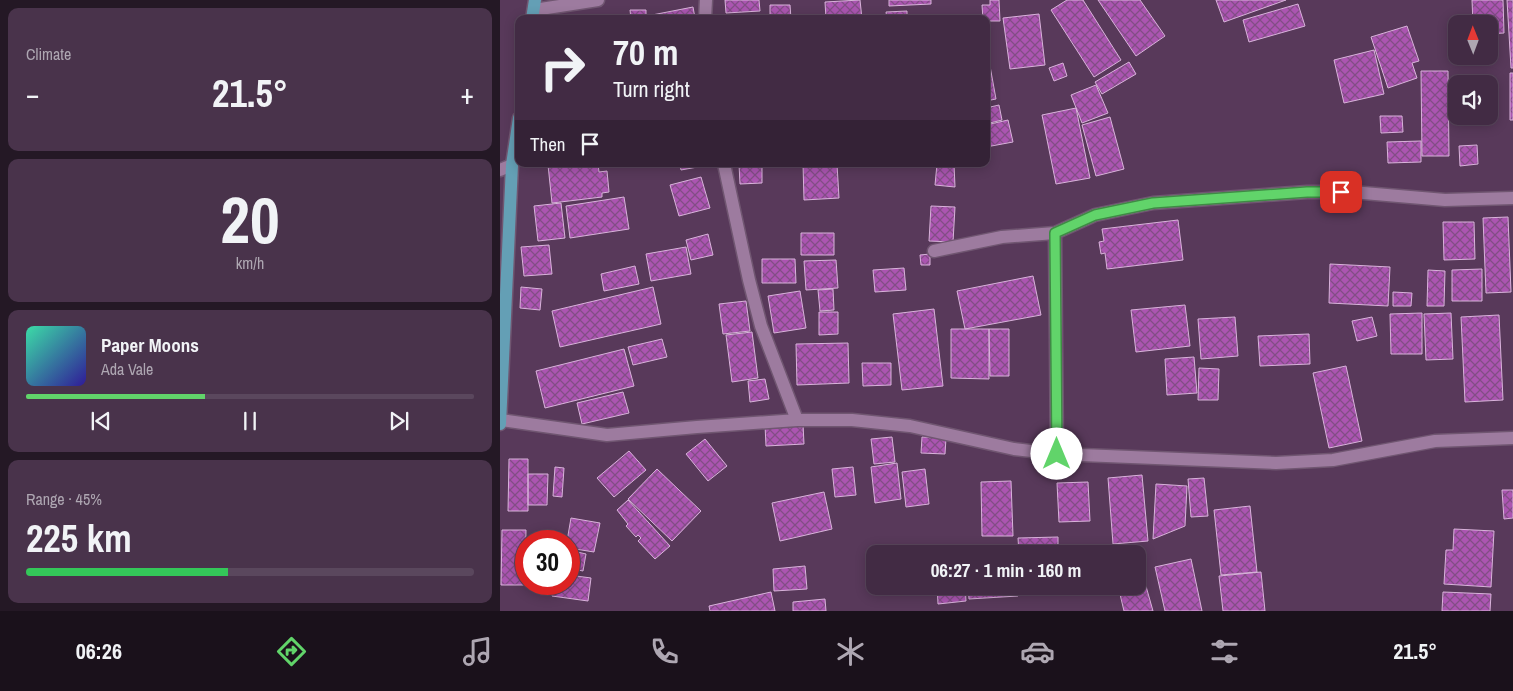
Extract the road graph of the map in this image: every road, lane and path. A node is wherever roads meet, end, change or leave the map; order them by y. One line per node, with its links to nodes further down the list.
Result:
1 (598, 0): 3 (street)
2 (706, 0): 4 (street)
3 (534, 10)
4 (705, 15)
5 (515, 145): 6 (main road)
6 (512, 165): 8 (street); 13 (main road)
7 (725, 167): 12 (street)
8 (500, 170)
9 (1513, 198): 10 (street)
10 (1055, 233): 11 (street); 15 (street)
11 (934, 251)
12 (797, 420): 13 (street); 15 (street)
13 (500, 422)
14 (1513, 438): 15 (street)
15 (1057, 454)

